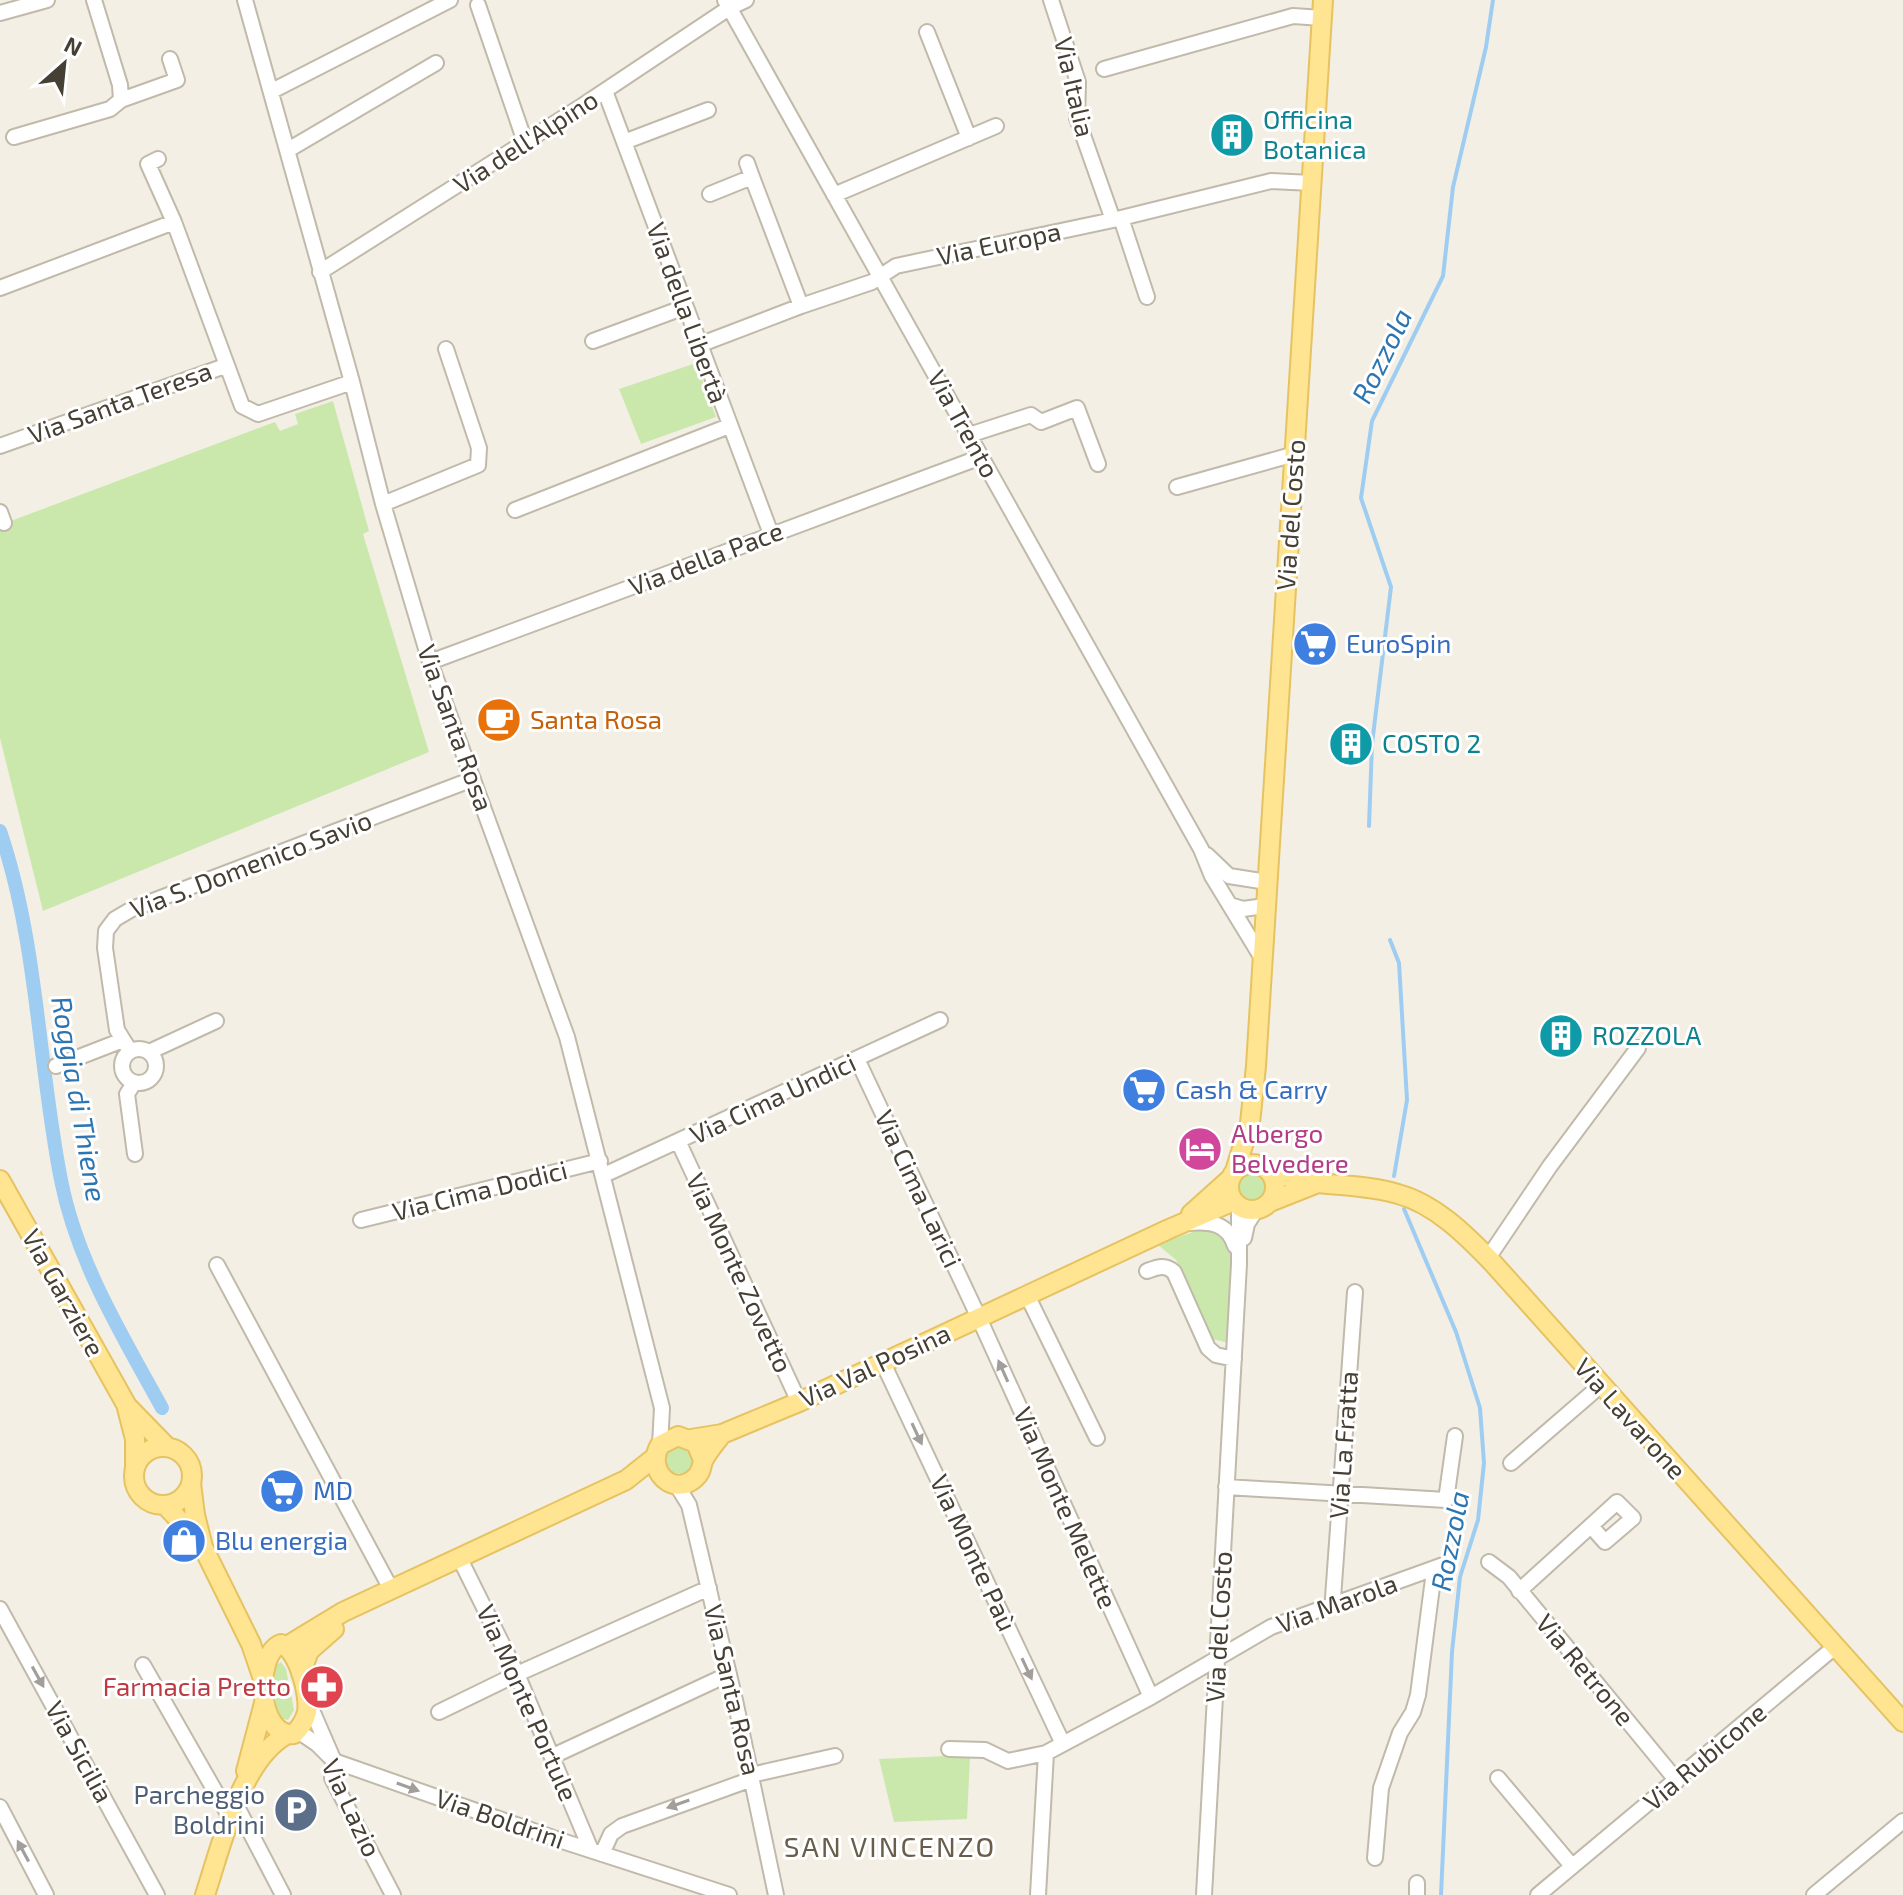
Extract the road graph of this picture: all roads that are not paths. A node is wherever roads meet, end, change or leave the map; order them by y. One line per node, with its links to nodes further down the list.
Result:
1 (47, 0): 11 (street)
2 (94, 0): 19 (street)
3 (245, 0): 13 (street, Via Santa Rosa)
4 (258, 0): 13 (street, Via Santa Rosa)
5 (450, 0): 17 (street)
6 (746, 0): 8 (street, Via dell'Alpino)
7 (1051, 0): 31 (street, Via Italia)
8 (727, 4): 18 (street, Via dell'Alpino); 30 (street, Via Trento)
9 (478, 5): 24 (street)
10 (1322, 9): 16 (street); 28 (main road, Via del Costo)
11 (0, 13)
12 (927, 32): 23 (street)
13 (259, 44): 17 (street, Via Santa Rosa)
14 (170, 59): 19 (street)
15 (436, 63): 26 (street)
16 (1104, 69)
17 (272, 91): 26 (street, Via Santa Rosa)
18 (605, 91): 24 (street, Via dell'Alpino); 25 (street, Via della Libertà)
19 (121, 100): 22 (street)
20 (708, 110): 25 (street)
21 (996, 126): 23 (street)
22 (14, 137)
23 (969, 138): 30 (street)
24 (525, 142): 33 (street, Via dell'Alpino)
25 (624, 142): 38 (street, Via della Libertà)
26 (288, 150): 33 (street, Via Santa Rosa)
27 (158, 159): 32 (street)
28 (1312, 183): 31 (street, Via Europa); 47 (main road, Via del Costo)
29 (710, 194): 37 (street)
30 (834, 195): 34 (street, Via Trento)
31 (1117, 219): 34 (street, Via Europa); 36 (street)
32 (174, 222): 35 (street); 42 (street)
33 (320, 272): 43 (street, Via Santa Rosa)
34 (880, 276): 37 (street, Via Europa); 45 (street, Via Trento)
35 (0, 288)
36 (1147, 297)
37 (801, 306): 40 (street, Via Europa)
38 (685, 307): 39 (street); 40 (street, Via della Libertà)
39 (593, 341)
40 (699, 345): 44 (street, Via della Libertà)
41 (446, 349): 51 (street)
42 (225, 366): 43 (street, Via Santa Teresa); 46 (street, Via Santa Teresa)
43 (352, 382): 51 (street, Via Santa Rosa)
44 (729, 426): 52 (street); 53 (street, Via della Libertà)
45 (969, 435): 48 (street, Via Trento); 49 (street)
46 (0, 446)
47 (1295, 454): 50 (street); 57 (main road, Via del Costo)
48 (981, 457): 53 (street, Via della Pace); 56 (street, Via Trento)
49 (1098, 464)
50 (1177, 487)
51 (383, 504): 54 (street, Via Santa Rosa)
52 (515, 510)
53 (771, 534): 54 (street, Via della Pace)
54 (430, 662): 55 (street, Via Santa Rosa)
55 (473, 779): 63 (street, Via S. Domenico Savio); 72 (street, Via Santa Rosa)
56 (1201, 849): 57 (street, Via Trento); 58 (street, Via Trento)
57 (1267, 882): 59 (main road, Via del Costo)
58 (1230, 905): 59 (street); 60 (street, Via Trento)
59 (1265, 906): 60 (main road, Via del Costo)
60 (1262, 958): 69 (main road, Via del Costo)
61 (940, 1020): 66 (street, Via Cima Undici)
62 (216, 1021): 65 (street)
63 (126, 1046): 65 (street); 67 (street); 68 (street)
64 (1638, 1048): 81 (street)
65 (149, 1052): 68 (street)
66 (857, 1059): 70 (street, Via Cima Undici); 86 (street, Via Cima Larici)
67 (56, 1066)
68 (134, 1083): 71 (street)
69 (1250, 1123): 73 (main road); 74 (main road, Via del Costo)
70 (679, 1143): 72 (street, Via Cima Undici); 90 (street, Via Monte Zovetto)
71 (135, 1154)
72 (602, 1168): 78 (street, Via Cima Dodici); 92 (street, Via Santa Rosa)
73 (1267, 1169): 74 (main road); 76 (main road, Via Lavarone); 77 (main road)
74 (1232, 1175): 77 (main road); 79 (main road, Via Val Posina)
75 (0, 1180): 91 (main road, Via Garziere)
76 (1318, 1183): 77 (main road, Via Lavarone); 81 (main road, Via Lavarone)
77 (1250, 1205): 79 (main road, Via Val Posina); 80 (street, Via del Costo)
78 (361, 1220)
79 (1180, 1224): 80 (street); 85 (main road, Via Val Posina)
80 (1239, 1258): 87 (street, Via del Costo)
81 (1488, 1258): 89 (main road, Via Lavarone)
82 (217, 1265): 114 (street)
83 (1147, 1271): 87 (street)
84 (1355, 1292): 106 (street, Via La Fratta)
85 (1027, 1295): 86 (main road, Via Val Posina); 96 (street)
86 (979, 1318): 88 (main road, Via Val Posina); 128 (street, Via Monte Melette, one-way to 86)
87 (1234, 1359): 105 (street, Via del Costo)
88 (883, 1363): 90 (main road, Via Val Posina); 133 (street, Via Monte Paù, one-way to 133)
89 (1600, 1386): 99 (street); 120 (main road, Via Lavarone)
90 (799, 1402): 93 (main road, Via Val Posina)
91 (127, 1406): 97 (main road, Via Garziere); 100 (main road, Via Garziere)
92 (662, 1408): 95 (street, Via Santa Rosa); 98 (street, Via Santa Rosa)
93 (722, 1434): 95 (main road, Via Val Posina); 101 (main road)
94 (1455, 1436): 106 (street)
95 (688, 1438): 98 (main road, Via Val Posina); 101 (main road)
96 (1097, 1438)
97 (166, 1446): 100 (main road); 104 (main road, Via Garziere)
98 (658, 1451): 102 (main road, Via Val Posina); 103 (main road)
99 (1511, 1463)
100 (135, 1469): 107 (main road, Via Garziere)
101 (700, 1469): 103 (main road, Via Val Posina); 108 (street, Via Santa Rosa)
102 (626, 1480): 103 (main road, Via Val Posina); 111 (main road, Via Val Posina)
103 (668, 1480): 108 (street, Via Santa Rosa)
104 (191, 1483): 107 (main road); 110 (main road, Via Garziere)
105 (1226, 1487): 106 (street); 122 (street, Via del Costo)
106 (1341, 1493): 116 (street, Via La Fratta)
107 (165, 1505): 110 (main road, Via Garziere)
108 (689, 1505): 113 (street, Via Santa Rosa)
109 (1591, 1526): 115 (street)
110 (203, 1547): 118 (main road, Via Garziere)
111 (459, 1557): 114 (main road, Via Val Posina); 125 (street, Via Monte Portule)
112 (1489, 1562): 115 (street, Via Retrone)
113 (709, 1588): 125 (street); 126 (street, Via Santa Rosa)
114 (391, 1589): 117 (main road, Via Val Posina)
115 (1519, 1591): 141 (street, Via Retrone)
116 (1333, 1598)
117 (360, 1605): 121 (main road, Via Val Posina); 124 (main road, Via Val Posina)
118 (234, 1606): 121 (main road, Via Garziere); 127 (main road, Via Garziere)
119 (0, 1609): 151 (street, Via Sicilia, one-way to 151)
120 (1834, 1644): 131 (main road, Via Lavarone); 141 (street, Via Rubicone)
121 (284, 1645): 124 (main road); 127 (main road)
122 (1218, 1659): 128 (street); 146 (street, Via Marola); 159 (street, Via del Costo)
123 (143, 1665): 142 (street)
124 (301, 1673): 129 (main road)
125 (517, 1674): 130 (street); 136 (street, Via Monte Portule)
126 (729, 1674): 136 (street); 139 (street, Via Santa Rosa)
127 (265, 1689): 132 (main road, Via Garziere); 142 (main road)
128 (1151, 1697): 133 (street)
129 (308, 1701): 132 (main road); 138 (street)
130 (439, 1712)
131 (1903, 1722)
132 (292, 1733): 138 (street, Via Lazio); 142 (main road)
133 (1063, 1744): 135 (street)
134 (949, 1749): 135 (street)
135 (1046, 1753): 158 (street)
136 (553, 1756): 145 (street, Via Monte Portule)
137 (835, 1756): 139 (street)
138 (334, 1761): 145 (street, Via Boldrini, one-way to 145); 154 (street, Via Lazio)
139 (752, 1777): 145 (street, one-way to 145); 148 (street, Via Santa Rosa)
140 (1498, 1778): 147 (street)
141 (1677, 1781): 147 (street, Via Rubicone)
142 (237, 1805): 152 (main road); 153 (street)
143 (0, 1807): 150 (street, one-way to 143)
144 (1903, 1821): 161 (street)
145 (597, 1852): 155 (street, Via Boldrini)
146 (1375, 1858)
147 (1572, 1866): 149 (street, Via Rubicone)
148 (772, 1876): 156 (street); 157 (street, Via Santa Rosa)
149 (1555, 1890): 160 (street, Via Rubicone)
150 (46, 1895)
151 (157, 1895)
152 (205, 1895)
153 (283, 1895)
154 (393, 1895)
155 (729, 1895)
156 (764, 1895)
157 (776, 1895)
158 (1038, 1895)
159 (1204, 1895)
160 (1538, 1895)
161 (1814, 1895)

